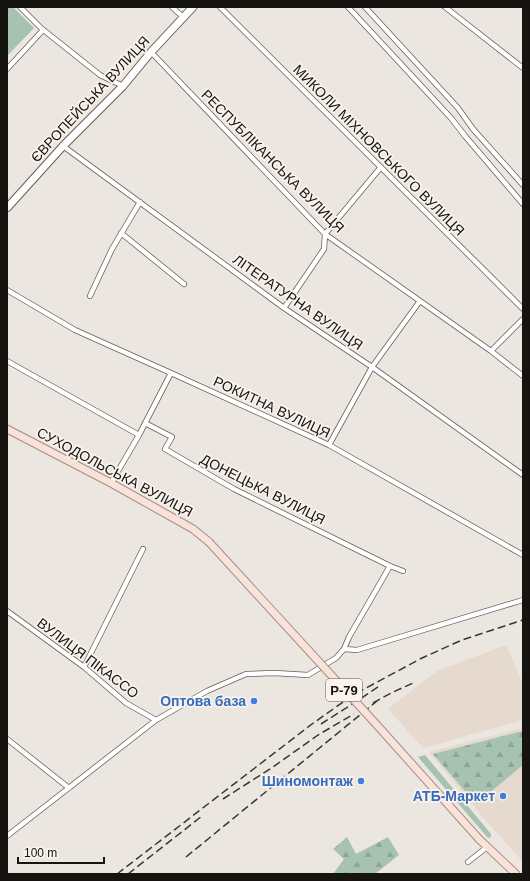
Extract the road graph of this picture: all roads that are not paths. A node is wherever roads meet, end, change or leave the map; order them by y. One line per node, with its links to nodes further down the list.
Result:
1 (20, 7): 9 (street)
2 (172, 7): 8 (street)
3 (193, 7): 8 (street, ЄВРОПЕЙСЬКА ВУЛИЦЯ)
4 (220, 7): 15 (street, МИКОЛИ МІХНОВСЬКОГО ВУЛИЦЯ)
5 (348, 7): 18 (street)
6 (365, 7): 16 (street)
7 (445, 7): 11 (street)
8 (183, 17): 10 (street, ЄВРОПЕЙСЬКА ВУЛИЦЯ)
9 (43, 30): 12 (street); 13 (street)
10 (151, 52): 13 (street, ЄВРОПЕЙСЬКА ВУЛИЦЯ); 21 (street, РЕСПУБЛІКАНСЬКА ВУЛИЦЯ)
11 (523, 68)
12 (7, 69)
13 (122, 86): 14 (street, ЄВРОПЕЙСЬКА ВУЛИЦЯ)
14 (63, 146): 17 (street, ЛІТЕРАТУРНА ВУЛИЦЯ); 19 (street, ЄВРОПЕЙСЬКА ВУЛИЦЯ)
15 (381, 167): 21 (street); 27 (street, МИКОЛИ МІХНОВСЬКОГО ВУЛИЦЯ)
16 (523, 185)
17 (140, 202): 20 (street); 26 (street, ЛІТЕРАТУРНА ВУЛИЦЯ)
18 (523, 204)
19 (7, 208)
20 (121, 233): 22 (street); 24 (street)
21 (325, 234): 25 (street, РЕСПУБЛІКАНСЬКА ВУЛИЦЯ); 26 (street)
22 (184, 284)
23 (7, 290): 32 (street, РОКИТНА ВУЛИЦЯ)
24 (90, 296)
25 (420, 301): 29 (street, РЕСПУБЛІКАНСЬКА ВУЛИЦЯ); 31 (street)
26 (284, 308): 31 (street, ЛІТЕРАТУРНА ВУЛИЦЯ)
27 (523, 309)
28 (523, 319): 29 (street)
29 (491, 351): 33 (street, РЕСПУБЛІКАНСЬКА ВУЛИЦЯ)
30 (7, 362): 36 (street)
31 (372, 367): 37 (street); 38 (street, ЛІТЕРАТУРНА ВУЛИЦЯ)
32 (171, 373): 34 (street); 37 (street, РОКИТНА ВУЛИЦЯ)
33 (523, 376)
34 (145, 423): 36 (street); 42 (street, ДОНЕЦЬКА ВУЛИЦЯ)
35 (7, 429): 39 (main road, СУХОДОЛЬСЬКА ВУЛИЦЯ / Р-79)
36 (139, 435): 39 (street)
37 (329, 445): 41 (street, РОКИТНА ВУЛИЦЯ)
38 (523, 475)
39 (111, 483): 52 (main road, СУХОДОЛЬСЬКА ВУЛИЦЯ / Р-79, bridge)
40 (143, 549): 47 (street)
41 (523, 555)
42 (390, 566): 43 (street, ДОНЕЦЬКА ВУЛИЦЯ); 46 (street)
43 (403, 571)
44 (523, 600): 46 (street)
45 (7, 611): 47 (street, ВУЛИЦЯ ПІКАССО)
46 (344, 649): 48 (street)
47 (84, 667): 48 (street, ВУЛИЦЯ ПІКАССО)
48 (156, 720): 50 (street)
49 (7, 739): 50 (street)
50 (69, 788): 51 (street)
51 (7, 836)
52 (487, 847): 53 (street); 54 (main road, Р-79)
53 (468, 862)
54 (516, 874)

